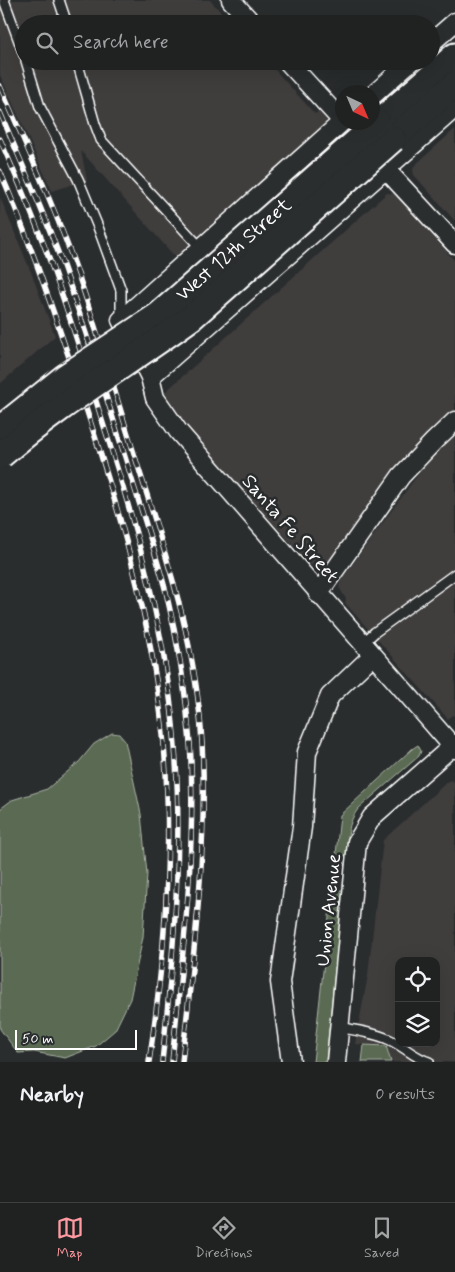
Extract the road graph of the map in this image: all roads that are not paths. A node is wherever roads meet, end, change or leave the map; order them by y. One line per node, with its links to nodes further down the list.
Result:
1 (4, 0): 7 (lane)
2 (59, 0): 4 (lane)
3 (231, 0): 5 (street)
4 (64, 15)
5 (245, 15)
6 (455, 22): 8 (street)
7 (15, 30)
8 (440, 35)
9 (455, 56): 11 (main road, West 12th Street, bridge)
10 (455, 68): 23 (street)
11 (440, 69)
12 (29, 70): 27 (lane)
13 (80, 70): 26 (lane)
14 (295, 70): 19 (street)
15 (401, 70): 18 (street)
16 (439, 70): 30 (main road, West 12th Street, bridge)
17 (455, 84): 31 (main road, West 12th Street, bridge)
18 (380, 89)
19 (335, 113)
20 (452, 116): 24 (street, West 12th Street)
21 (335, 129): 26 (street, West 12th Street)
22 (350, 130): 24 (street)
23 (382, 133)
24 (386, 169): 25 (street); 28 (street, West 12th Street)
25 (455, 244)
26 (201, 248): 27 (street, West 12th Street)
27 (121, 320): 28 (street, Santa Fe Street)
28 (150, 377): 33 (street, Santa Fe Street)
29 (455, 421): 33 (street)
30 (0, 429)
31 (0, 456)
32 (455, 574): 34 (lane)
33 (318, 594): 34 (street, Santa Fe Street)
34 (367, 650): 35 (street, Santa Fe Street); 37 (street)
35 (454, 746): 36 (street, Union Avenue)
36 (339, 1027): 38 (street, Union Avenue); 39 (lane)
37 (291, 1062)
38 (336, 1062)
39 (429, 1062)

